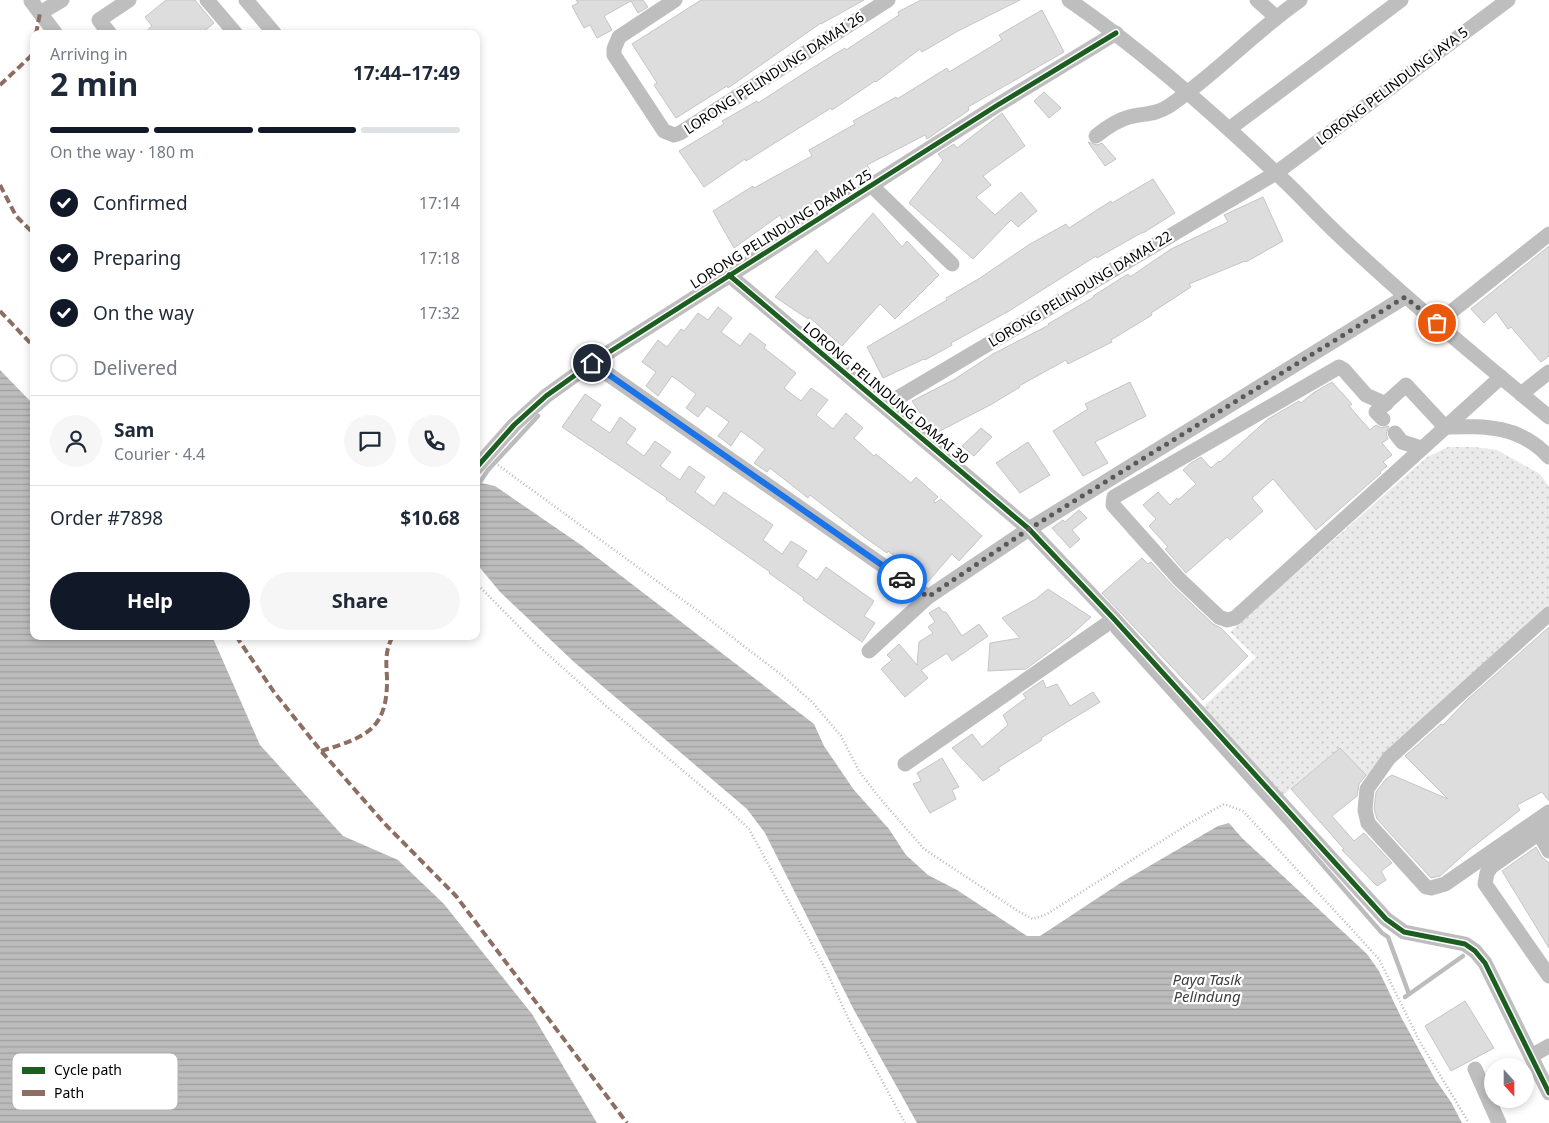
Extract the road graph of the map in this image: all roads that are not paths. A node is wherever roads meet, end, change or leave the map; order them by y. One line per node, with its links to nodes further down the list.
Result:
1 (33, 0): 13 (street)
2 (62, 0): 13 (street)
3 (129, 0): 16 (street)
4 (207, 0): 17 (street)
5 (246, 0): 18 (street)
6 (676, 0): 7 (street, LORONG PELINDUNG DAMAI 26)
7 (888, 0)
8 (1257, 0): 14 (street)
9 (1300, 0): 14 (street)
10 (1401, 0): 21 (street)
11 (1508, 0): 23 (street, LORONG PELINDUNG JAYA 5)
12 (1073, 1): 19 (street)
13 (40, 14): 15 (street)
14 (1276, 17): 20 (street)
15 (53, 30)
16 (107, 30)
17 (230, 30)
18 (272, 30)
19 (1116, 33): 20 (street); 24 (street, LORONG PELINDUNG DAMAI 25)
20 (1188, 92): 21 (street); 22 (street)
21 (1229, 130): 23 (street)
22 (1096, 136)
23 (1276, 173): 28 (street); 35 (street, LORONG PELINDUNG DAMAI 22)
24 (871, 185): 26 (street); 27 (street, LORONG PELINDUNG DAMAI 25)
25 (1549, 234): 29 (street)
26 (952, 264)
27 (729, 275): 30 (street, LORONG PELINDUNG DAMAI 25); 35 (street, LORONG PELINDUNG DAMAI 30)
28 (1405, 297): 29 (street); 43 (street)
29 (1437, 323): 32 (street)
30 (592, 363): 42 (street, LORONG PELINDUNG DAMAI 25); 44 (street)
31 (1549, 372): 33 (street)
32 (1501, 377): 33 (street); 38 (street)
33 (1521, 394): 36 (street)
34 (1386, 404): 37 (street); 38 (street); 40 (street)
35 (884, 406): 43 (street, LORONG PELINDUNG DAMAI 30)
36 (1549, 417)
37 (1383, 419)
38 (1445, 427): 40 (street); 41 (street)
39 (1395, 433): 40 (street)
40 (1421, 448)
41 (1549, 457)
42 (480, 463)
43 (1029, 529): 44 (street); 46 (street, LORONG PELINDUNG DAMAI 30)
44 (928, 597): 47 (street)
45 (1549, 614): 49 (street)
46 (1114, 619): 48 (street); 54 (street, LORONG PELINDUNG DAMAI 30)
47 (868, 651)
48 (905, 764)
49 (1549, 812)
50 (1544, 829): 51 (street); 52 (street)
51 (1549, 851)
52 (1549, 976)
53 (1549, 1046): 54 (street)
54 (1532, 1056): 56 (street, LORONG PELINDUNG DAMAI 30)
55 (1475, 1069): 57 (street)
56 (1549, 1093)
57 (1499, 1123)

